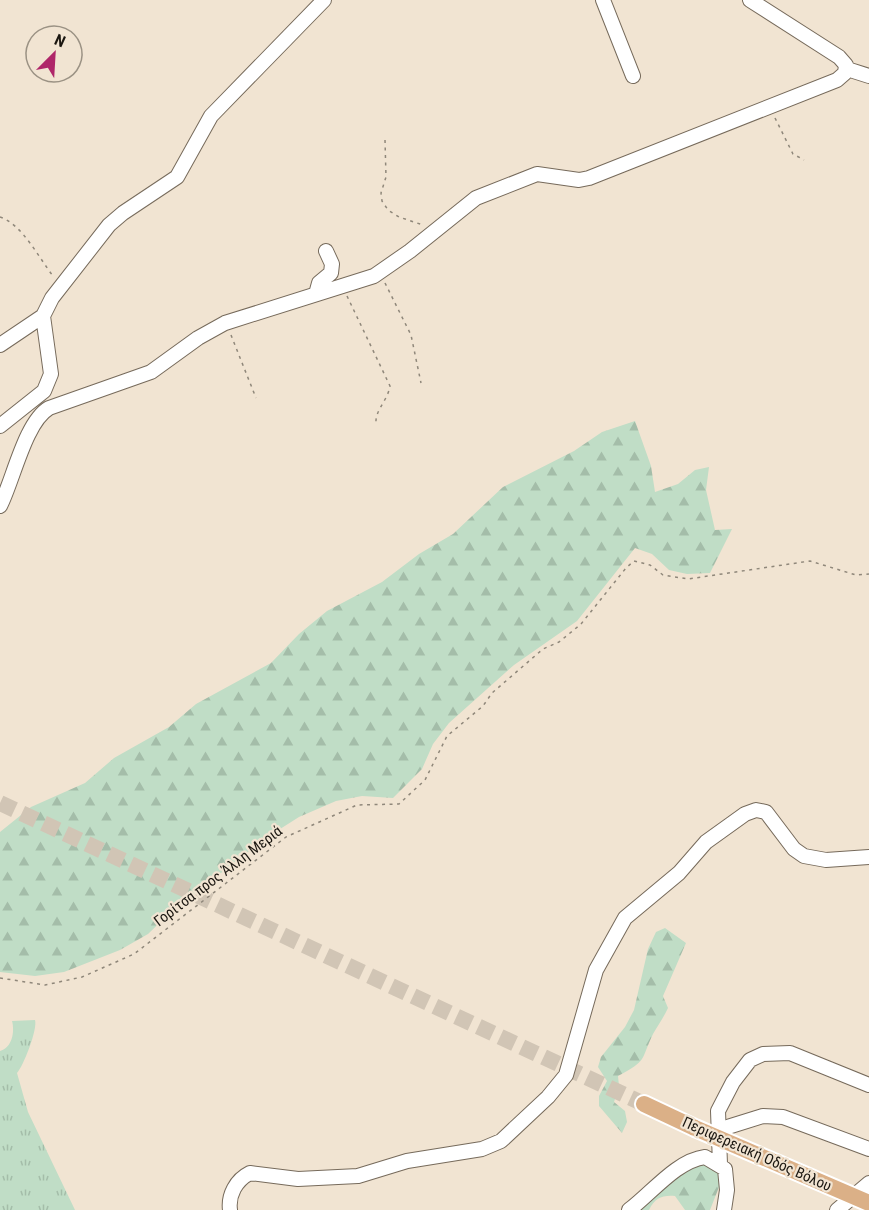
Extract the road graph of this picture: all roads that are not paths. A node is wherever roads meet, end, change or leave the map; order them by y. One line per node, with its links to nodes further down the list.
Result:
1 (324, 0): 9 (street)
2 (603, 0): 6 (street)
3 (750, 0): 4 (street)
4 (847, 69): 5 (street); 8 (street)
5 (866, 72)
6 (633, 76)
7 (326, 251): 8 (street)
8 (316, 294): 12 (street)
9 (43, 316): 10 (street); 11 (street)
10 (0, 345)
11 (0, 426)
12 (0, 506)
13 (869, 857): 21 (street)
14 (869, 1085): 16 (street)
15 (644, 1104): 20 (main road, Περιφερειακή Οδός Βόλου, bridge)
16 (718, 1130): 17 (street); 18 (street)
17 (869, 1149)
18 (720, 1164): 22 (street); 23 (street)
19 (869, 1183): 24 (street)
20 (869, 1203)
21 (230, 1210)
22 (629, 1210)
23 (724, 1210)
24 (837, 1210)

